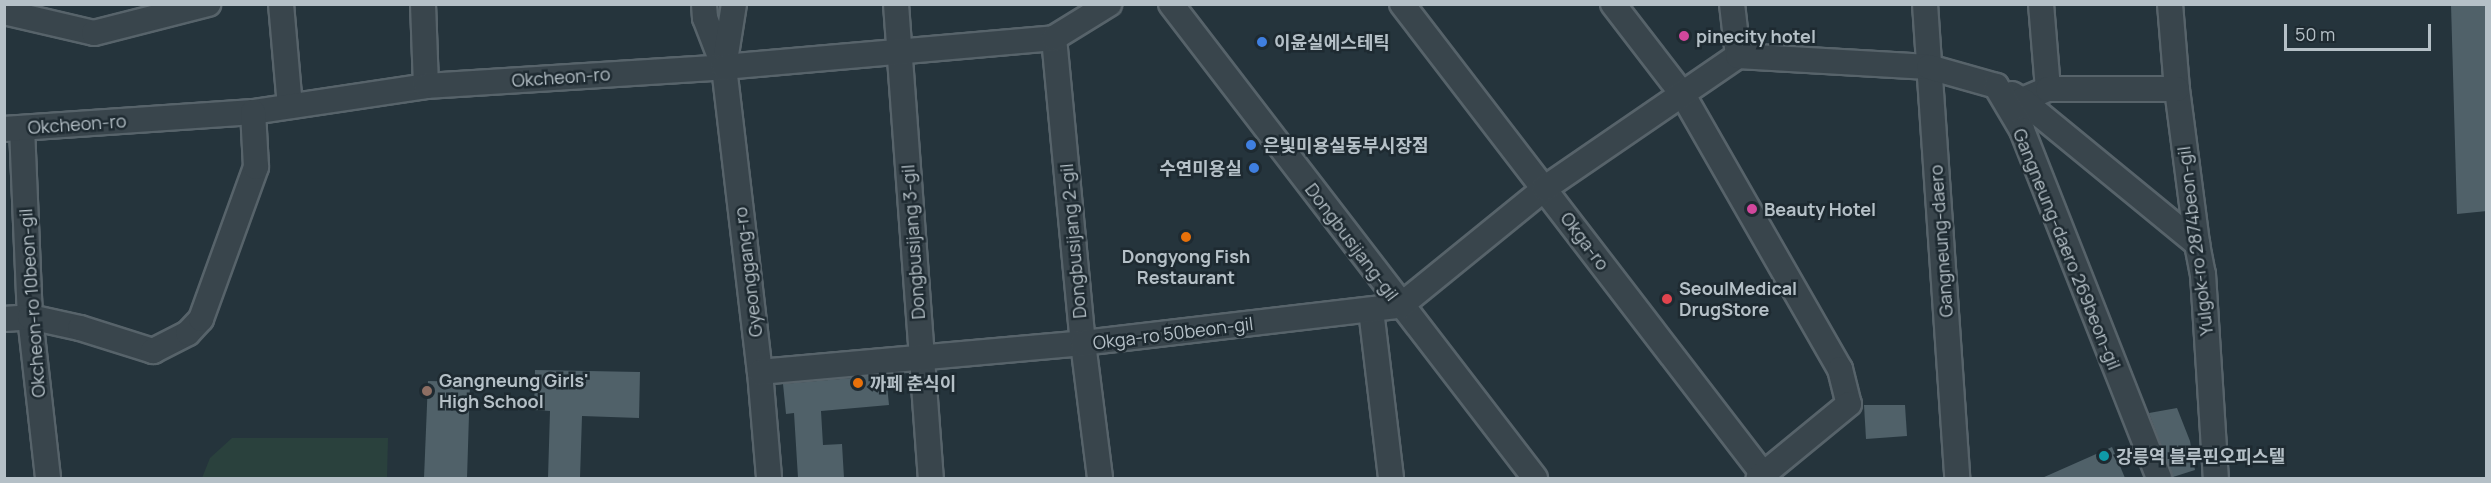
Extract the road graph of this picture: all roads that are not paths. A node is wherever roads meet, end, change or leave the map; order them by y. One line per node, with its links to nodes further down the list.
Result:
1 (208, 4): 15 (street)
2 (281, 4): 27 (street)
3 (423, 4): 21 (street)
4 (704, 4): 19 (street, Gyeonggang-ro)
5 (734, 4): 19 (street, Gyeonggang-ro)
6 (896, 4): 17 (street, Dongbusijang 3-gil)
7 (1109, 4): 16 (street, Okcheon-ro)
8 (1171, 4): 32 (street, Dongbusijang-gil)
9 (1402, 4): 30 (street, Okga-ro)
10 (1613, 4): 25 (street)
11 (1732, 4): 18 (street)
12 (1925, 4): 20 (street, Gangneung-daero)
13 (2041, 4): 23 (street)
14 (2170, 4): 24 (street, Yulgok-ro 2874beon-gil)
15 (4, 12)
16 (1054, 38): 17 (street, Okcheon-ro); 36 (street, Dongbusijang 2-gil)
17 (900, 51): 19 (street, Okcheon-ro); 37 (street, Dongbusijang 3-gil)
18 (1738, 56): 20 (street); 25 (street)
19 (724, 67): 21 (street, Okcheon-ro); 38 (street, Gyeonggang-ro)
20 (1929, 67): 22 (street); 46 (street, Gangneung-daero)
21 (426, 86): 27 (street, Okcheon-ro)
22 (1996, 86): 26 (street); 47 (street, Gangneung-daero 269beon-gil)
23 (2048, 89): 24 (street); 26 (street)
24 (2177, 89): 31 (street, Yulgok-ro 2874beon-gil)
25 (1683, 95): 30 (street); 39 (street)
26 (2022, 100): 31 (street)
27 (290, 106): 28 (street, Okcheon-ro)
28 (254, 112): 29 (street, Okcheon-ro); 34 (street)
29 (13, 129): 34 (street, Okcheon-ro 10beon-gil)
30 (1545, 188): 32 (street); 39 (street, Okga-ro)
31 (2197, 244): 48 (street, Yulgok-ro 2874beon-gil)
32 (1400, 306): 33 (street, Okga-ro 50beon-gil); 45 (street, Dongbusijang-gil)
33 (1371, 310): 36 (street, Okga-ro 50beon-gil); 44 (street)
34 (30, 316): 35 (street); 40 (street, Okcheon-ro 10beon-gil)
35 (4, 319)
36 (1083, 344): 37 (street, Okga-ro 50beon-gil); 43 (street, Dongbusijang 2-gil)
37 (921, 359): 38 (street, Okga-ro 50beon-gil); 42 (street, Dongbusijang 3-gil)
38 (760, 372): 41 (street, Gyeonggang-ro)
39 (1763, 477)
40 (48, 478)
41 (769, 478)
42 (931, 478)
43 (1100, 478)
44 (1391, 478)
45 (1535, 478)
46 (1957, 478)
47 (2159, 478)
48 (2216, 478)

